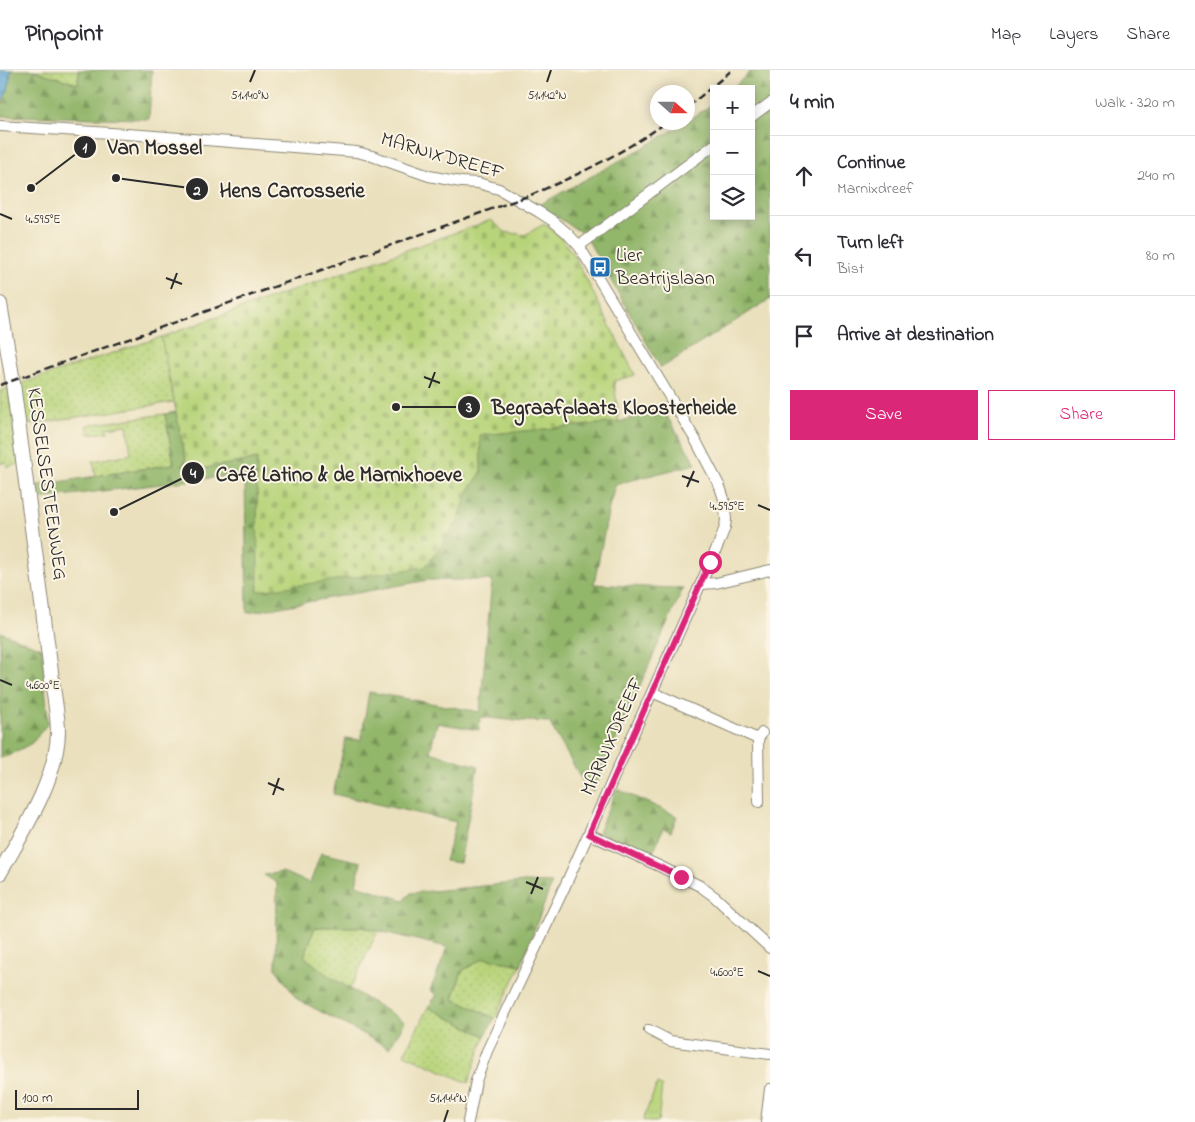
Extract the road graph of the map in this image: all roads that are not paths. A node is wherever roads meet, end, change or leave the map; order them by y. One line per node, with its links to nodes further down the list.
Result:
1 (770, 103): 2 (street)
2 (755, 114)
3 (0, 126): 5 (street, MARNIXDREEF)
4 (710, 148): 5 (street)
5 (579, 246): 8 (street, MARNIXDREEF)
6 (0, 304): 12 (main road, KESSELSESTEENWEG)
7 (770, 570): 8 (street)
8 (701, 584): 9 (street, MARNIXDREEF)
9 (652, 692): 10 (street); 11 (street, MARNIXDREEF)
10 (759, 802)
11 (589, 834): 13 (street); 17 (street, MARNIXDREEF)
12 (0, 873)
13 (770, 948)
14 (648, 1030): 15 (street)
15 (770, 1054)
16 (770, 1089): 18 (street)
17 (468, 1122)
18 (766, 1122)

